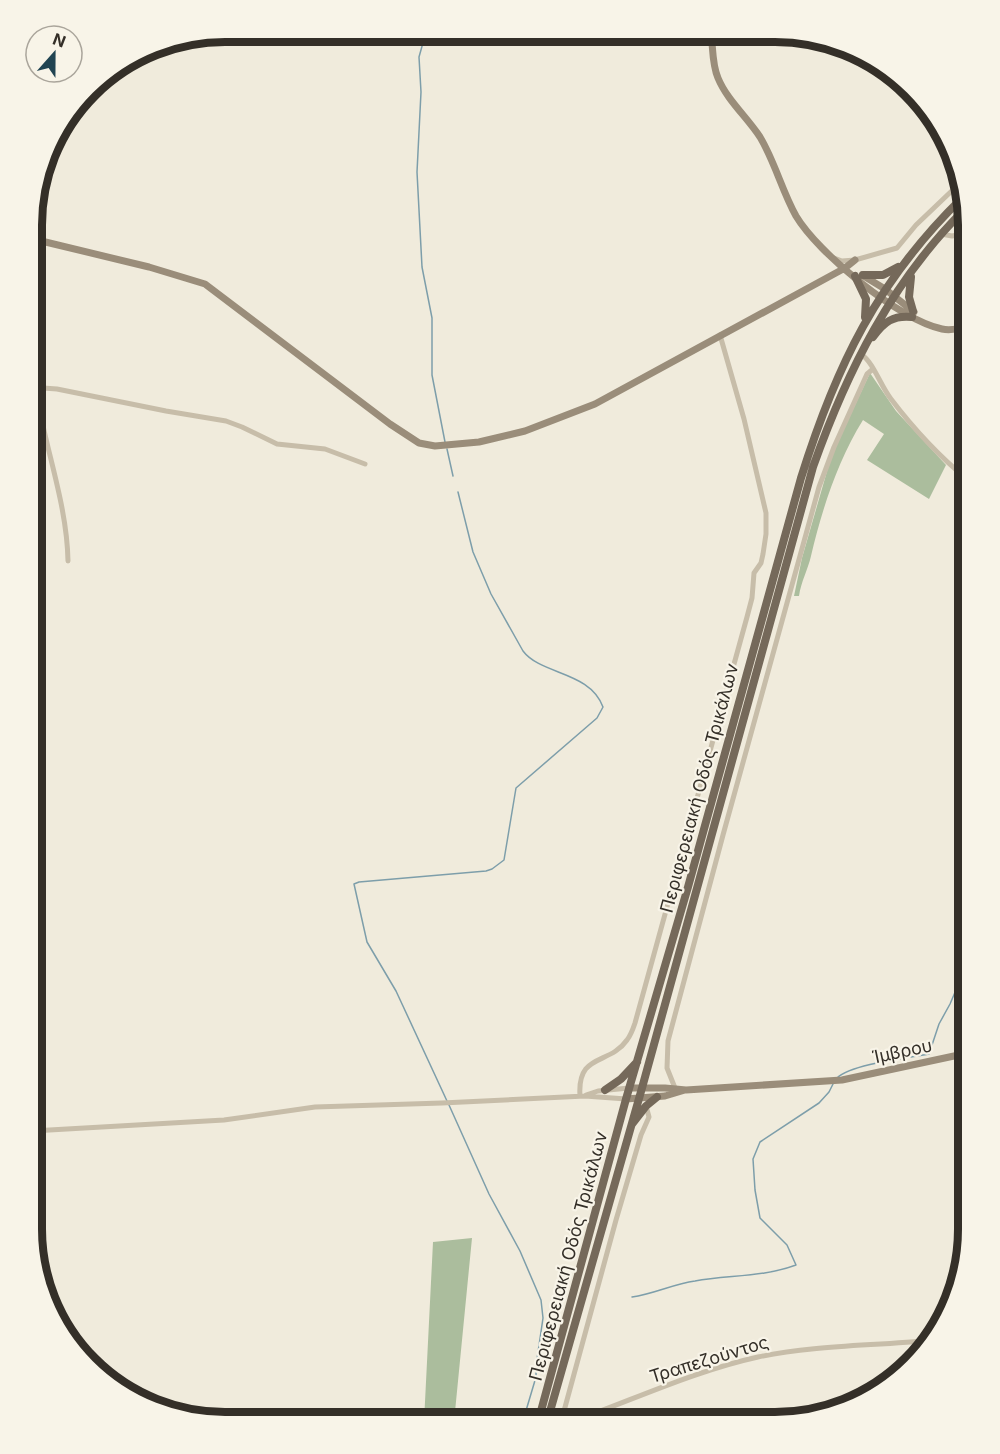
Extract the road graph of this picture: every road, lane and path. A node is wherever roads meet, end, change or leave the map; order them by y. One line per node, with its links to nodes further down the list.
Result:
1 (712, 42): 8 (street)
2 (954, 189): 9 (street)
3 (956, 204): 10 (main road, Περιφερειακή Οδός Τρικάλων)
4 (957, 217): 5 (main road, Περιφερειακή Οδός Τρικάλων)
5 (941, 234): 6 (street); 11 (main road, Περιφερειακή Οδός Τρικάλων)
6 (958, 235)
7 (42, 241): 19 (street)
8 (832, 258): 9 (street); 12 (street)
9 (855, 260): 12 (street)
10 (902, 264): 12 (main road); 13 (main road, Περιφερειακή Οδός Τρικάλων)
11 (912, 272): 15 (main road, Περιφερειακή Οδός Τρικάλων); 16 (main road)
12 (853, 273): 13 (street); 14 (street); 17 (main road); 19 (street)
13 (885, 289): 14 (main road, Περιφερειακή Οδός Τρικάλων); 15 (street)
14 (880, 296): 15 (street); 17 (main road, Περιφερειακή Οδός Τρικάλων)
15 (892, 299): 16 (street); 20 (main road, Περιφερειακή Οδός Τρικάλων)
16 (912, 314): 18 (street); 20 (main road)
17 (863, 324): 28 (main road, Περιφερειακή Οδός Τρικάλων)
18 (958, 329)
19 (720, 335): 34 (street)
20 (862, 352): 21 (street); 30 (main road, Περιφερειακή Οδός Τρικάλων)
21 (873, 369): 25 (street); 31 (street)
22 (42, 390): 24 (street)
23 (42, 421): 26 (street)
24 (365, 464)
25 (958, 471)
26 (68, 561)
27 (958, 1055): 33 (street, Ίμβρου)
28 (638, 1061): 29 (main road, Περιφερειακή Οδός Τρικάλων); 32 (main road)
29 (629, 1088): 30 (street); 32 (street); 37 (main road, Περιφερειακή Οδός Τρικάλων)
30 (642, 1088): 31 (street); 36 (main road, Περιφερειακή Οδός Τρικάλων)
31 (675, 1088): 33 (street)
32 (606, 1090): 34 (street)
33 (686, 1090): 35 (street)
34 (583, 1096): 37 (street); 40 (street)
35 (657, 1097): 36 (street); 38 (main road)
36 (638, 1098): 37 (street); 39 (main road, Περιφερειακή Οδός Τρικάλων)
37 (626, 1099): 42 (main road, Περιφερειακή Οδός Τρικάλων)
38 (646, 1106): 39 (main road); 44 (street)
39 (630, 1128): 43 (main road, Περιφερειακή Οδός Τρικάλων)
40 (42, 1130)
41 (920, 1341): 45 (street, Τραπεζούντος)
42 (542, 1412)
43 (542, 1412)
44 (564, 1412)
45 (597, 1412)

